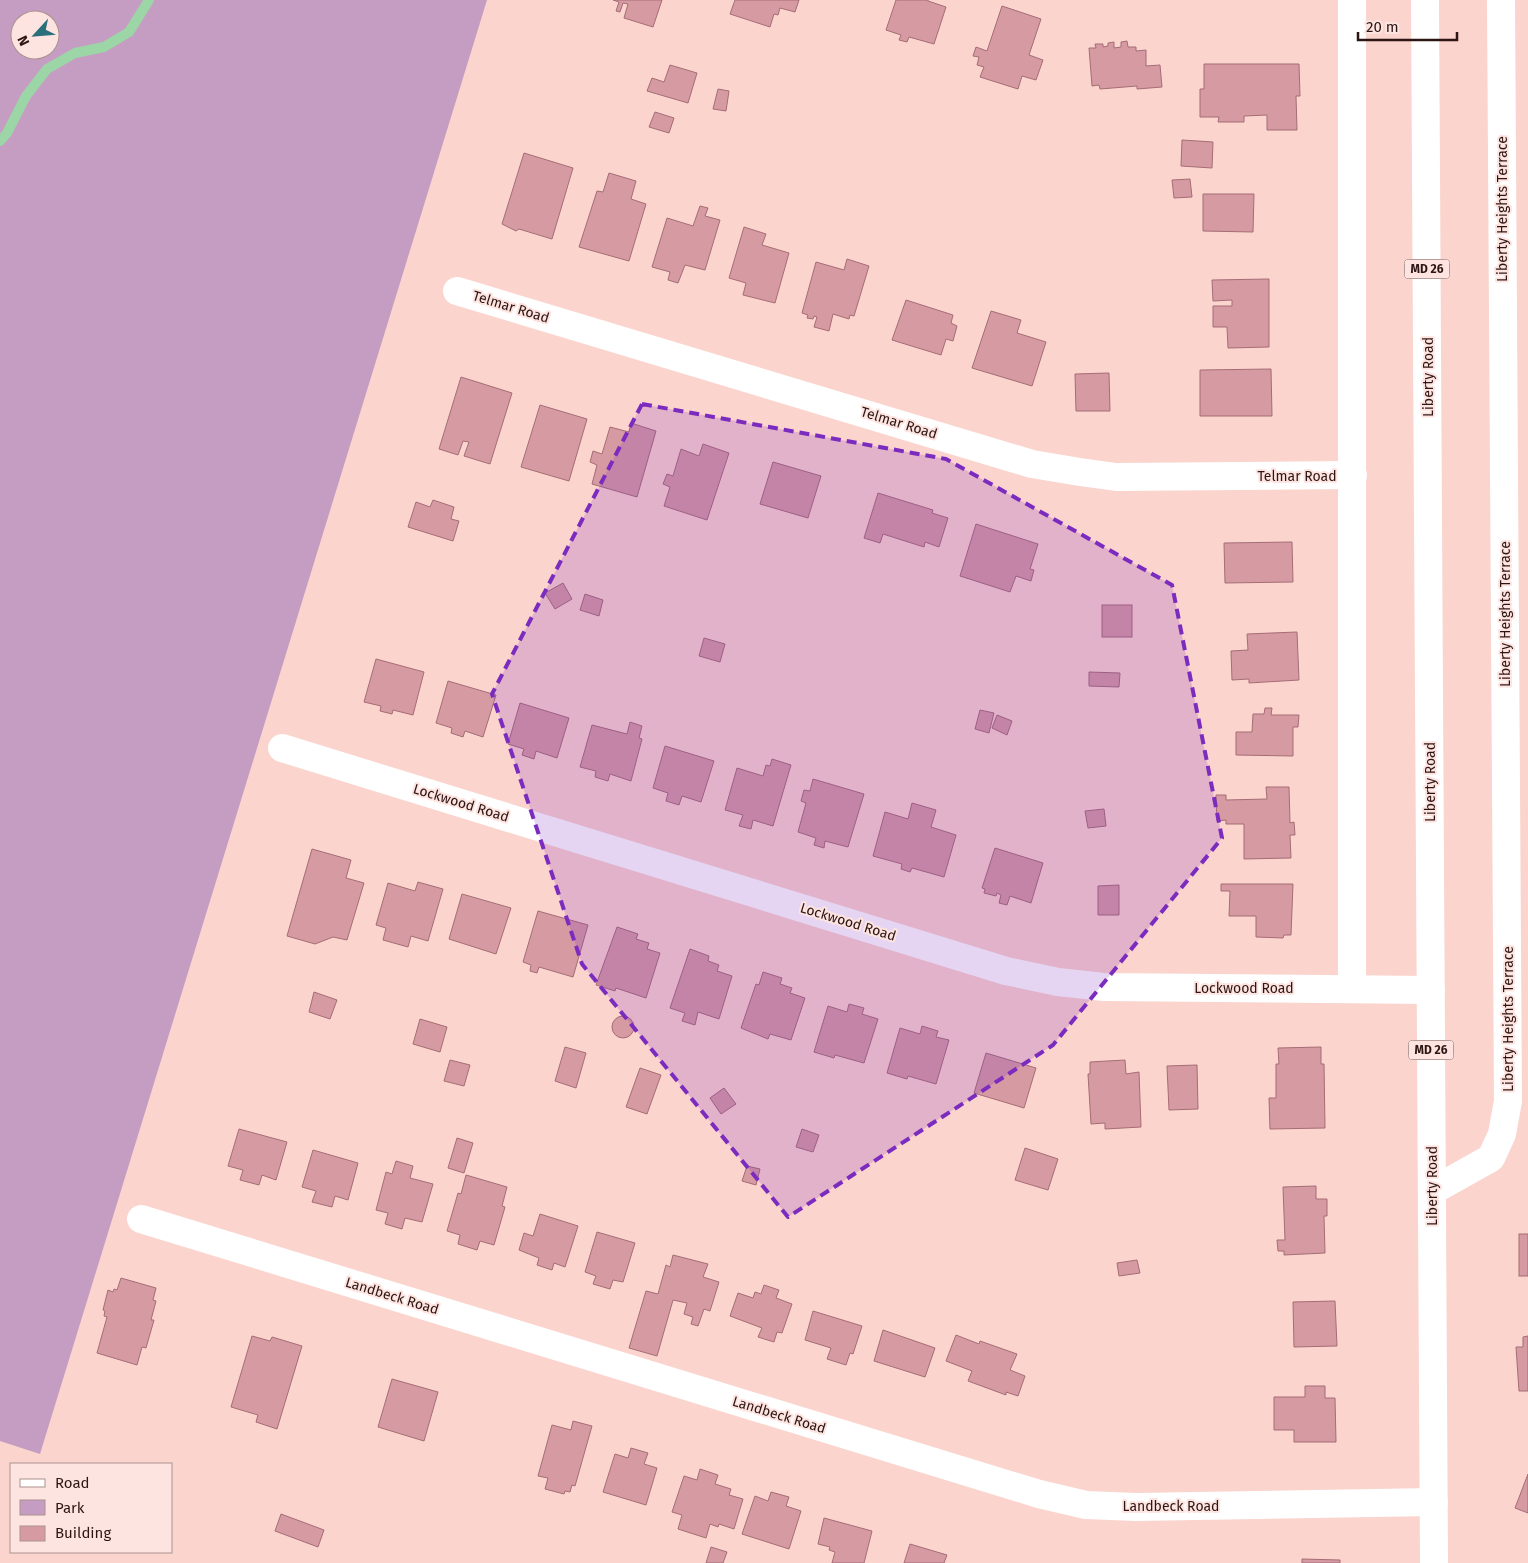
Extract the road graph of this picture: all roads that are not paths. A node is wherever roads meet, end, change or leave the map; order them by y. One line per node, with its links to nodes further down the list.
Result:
1 (1352, 0): 5 (street)
2 (1426, 0): 8 (street, Liberty Road / MD 26)
3 (1501, 0): 9 (street, Liberty Heights Terrace)
4 (457, 291): 5 (street, Telmar Road)
5 (1353, 475): 7 (street)
6 (282, 748): 7 (street, Lockwood Road)
7 (1352, 988): 8 (street, Lockwood Road)
8 (1431, 990): 9 (street, Liberty Road / MD 26)
9 (1432, 1191): 11 (street, Liberty Road / MD 26)
10 (141, 1219): 11 (street, Landbeck Road)
11 (1434, 1502): 12 (street, Liberty Road / MD 26)
12 (1434, 1563)

